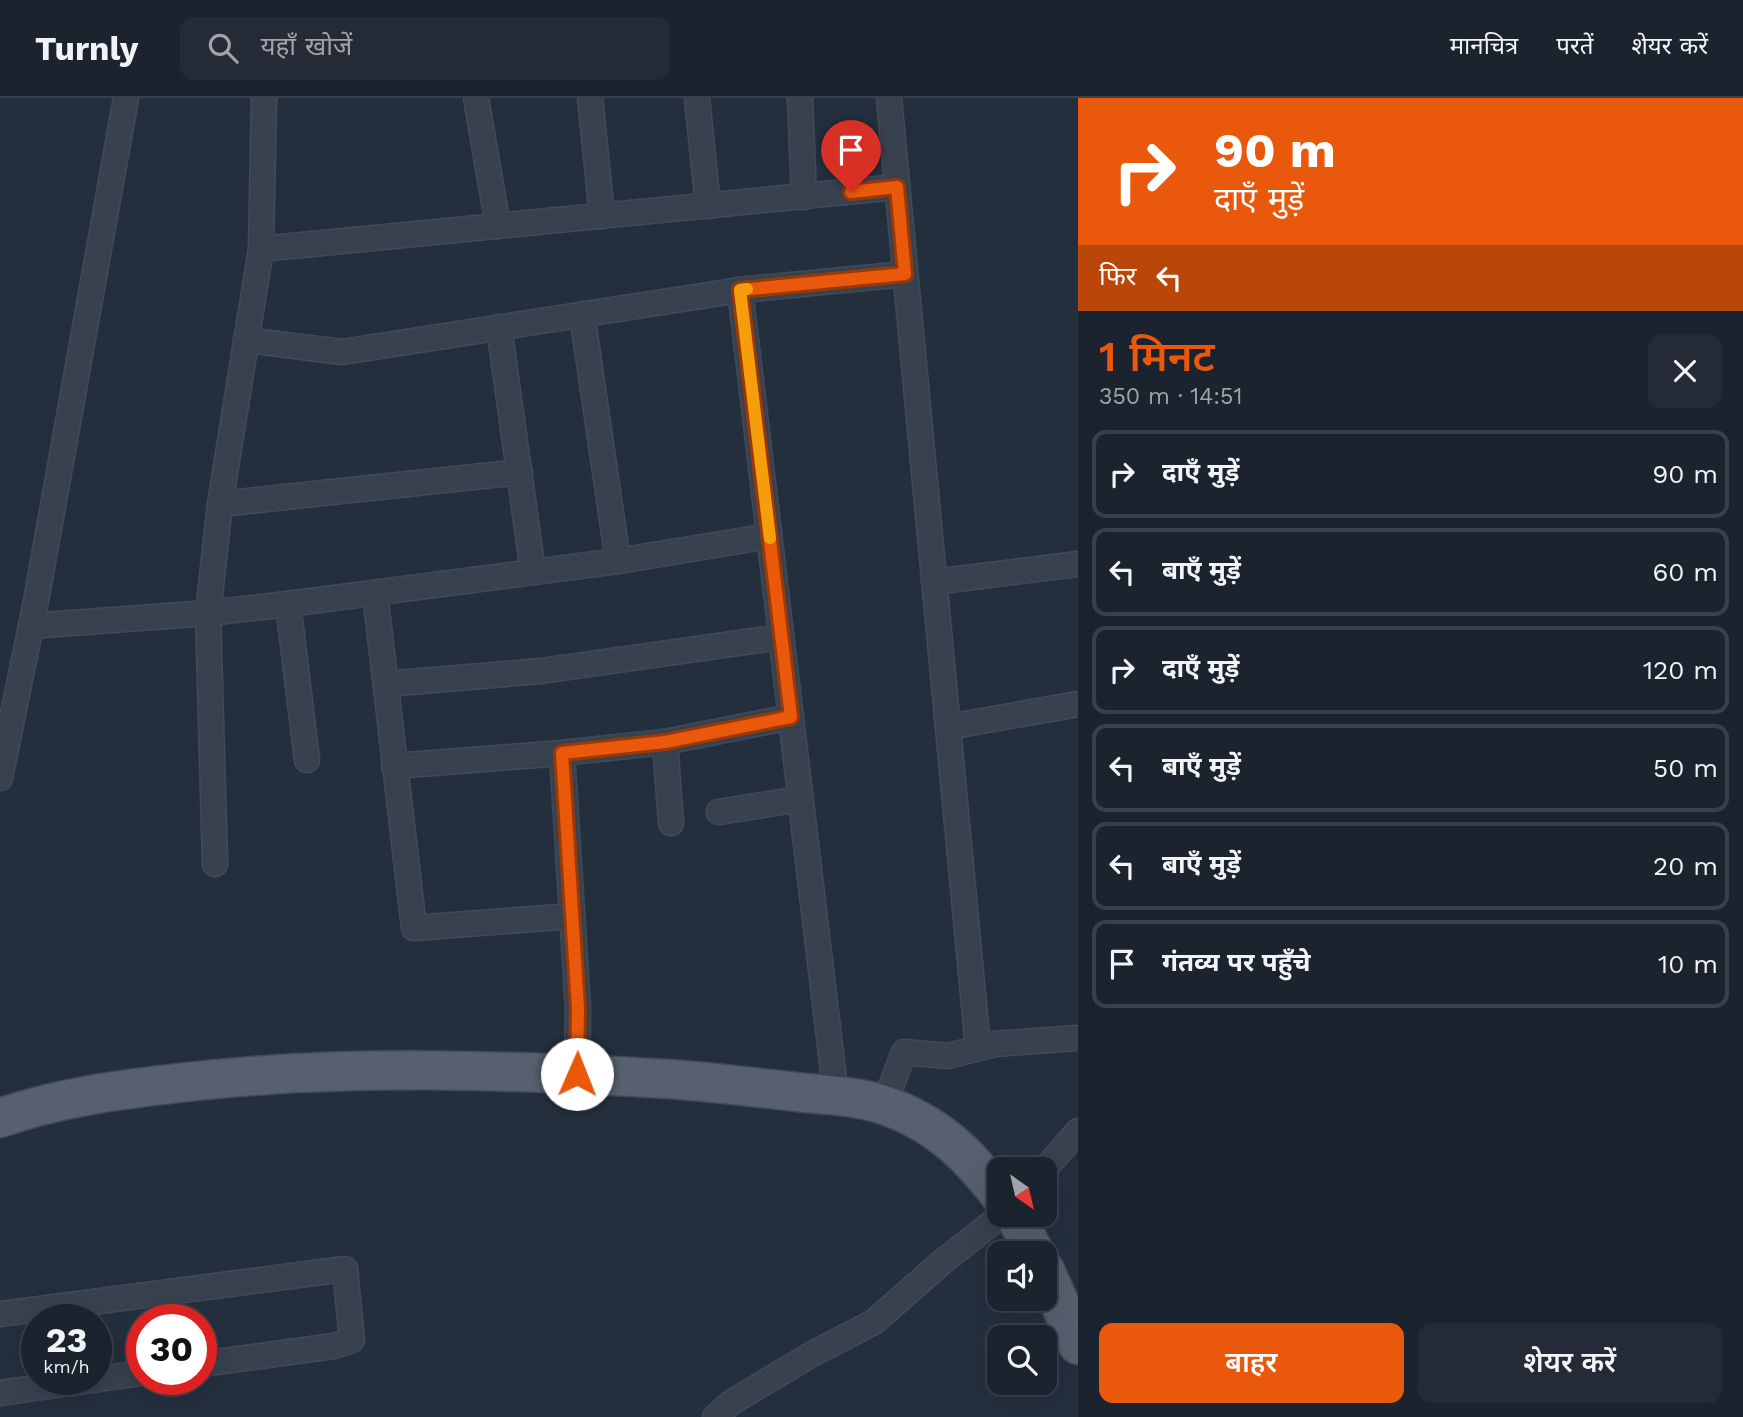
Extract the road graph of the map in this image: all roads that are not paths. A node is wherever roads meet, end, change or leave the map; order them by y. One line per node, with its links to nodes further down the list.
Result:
1 (126, 98): 29 (street)
2 (264, 98): 13 (street)
3 (476, 98): 12 (street)
4 (590, 98): 11 (street)
5 (697, 98): 10 (street)
6 (800, 98): 9 (street)
7 (889, 98): 8 (street)
8 (897, 187): 9 (street); 14 (street)
9 (804, 197): 10 (street)
10 (708, 206): 11 (street)
11 (602, 216): 12 (street)
12 (498, 226): 13 (street)
13 (261, 249): 18 (street)
14 (905, 274): 15 (street); 25 (street)
15 (740, 290): 16 (street); 21 (street)
16 (582, 314): 17 (street); 22 (street)
17 (499, 327): 18 (street); 19 (street)
18 (246, 341): 20 (street)
19 (520, 472): 20 (street); 24 (street)
20 (220, 504): 28 (street)
21 (769, 536): 22 (street); 30 (street)
22 (618, 561): 24 (street)
23 (1078, 564): 25 (street)
24 (533, 572): 26 (street)
25 (934, 582): 34 (street)
26 (375, 593): 27 (street); 31 (street)
27 (288, 604): 28 (street); 37 (street)
28 (208, 613): 29 (street); 43 (street)
29 (31, 626): 39 (street)
30 (781, 637): 31 (street); 33 (street)
31 (387, 684): 38 (street)
32 (1078, 705): 34 (street)
33 (791, 717): 35 (street); 40 (street)
34 (948, 727): 46 (street)
35 (665, 742): 36 (street); 42 (street)
36 (562, 753): 38 (street); 44 (street)
37 (307, 760)
38 (394, 766): 44 (street)
39 (0, 778)
40 (800, 799): 41 (street); 48 (street)
41 (719, 812)
42 (671, 823)
43 (215, 864)
44 (572, 916): 47 (street)
45 (1078, 1038): 46 (street)
46 (978, 1048): 49 (street)
47 (577, 1074): 48 (main road); 50 (main road)
48 (836, 1096): 49 (main road)
49 (884, 1105): 53 (main road)
50 (0, 1118)
51 (1078, 1131): 52 (street)
52 (1055, 1157)
53 (987, 1179)
54 (987, 1227): 61 (street)
55 (1057, 1297): 57 (main road)
56 (0, 1314): 58 (street)
57 (1078, 1345)
58 (217, 1362)
59 (126, 1375): 60 (street)
60 (0, 1393)
61 (715, 1417)

